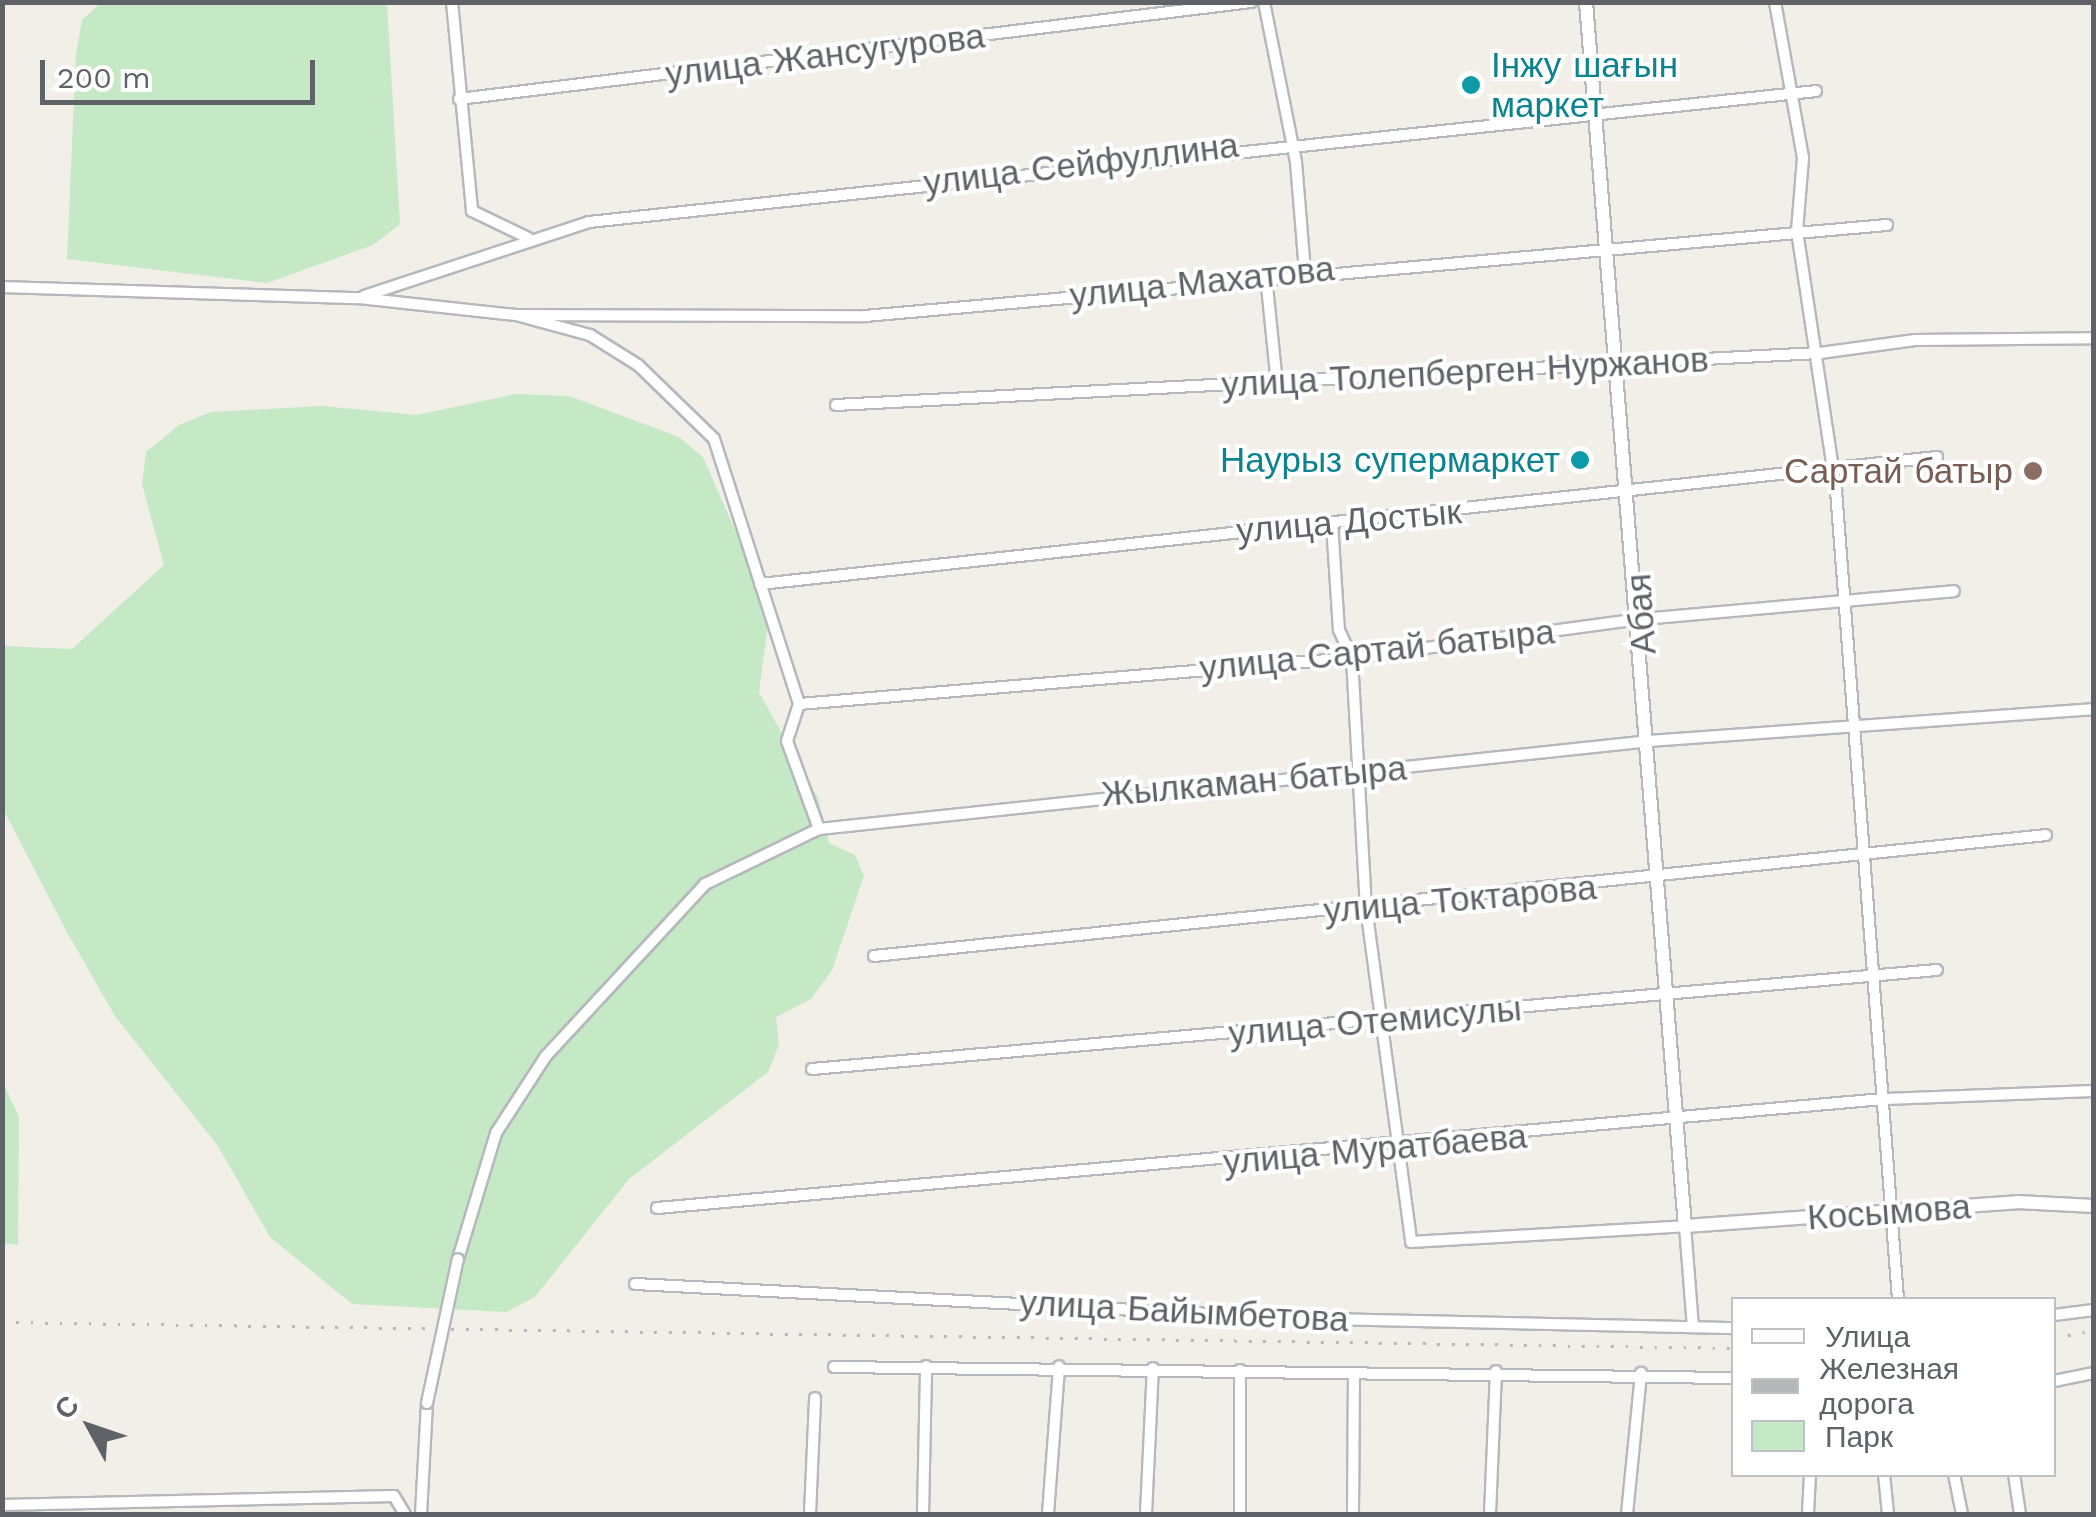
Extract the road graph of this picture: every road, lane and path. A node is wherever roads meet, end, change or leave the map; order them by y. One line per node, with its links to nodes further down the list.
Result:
1 (452, 2): 8 (street)
2 (1251, 2): 8 (street, улица Жансугурова)
3 (1264, 2): 10 (street)
4 (1586, 2): 9 (street, Абая)
5 (1775, 2): 7 (street)
6 (1816, 91): 7 (street, улица Сейфуллина)
7 (1789, 94): 9 (street, улица Сейфуллина); 12 (street)
8 (459, 99): 13 (street)
9 (1599, 112): 10 (street, улица Сейфуллина); 14 (street, Абая)
10 (1286, 140): 13 (street, улица Сейфуллина); 15 (street)
11 (1887, 224): 12 (street, улица Махатова)
12 (1797, 232): 14 (street, улица Махатова); 21 (street)
13 (529, 239): 18 (street, улица Сейфуллина)
14 (1610, 246): 15 (street, улица Махатова); 22 (street, Абая)
15 (1305, 272): 16 (street, улица Махатова)
16 (1266, 276): 19 (street, улица Махатова); 23 (street)
17 (2, 287): 18 (street)
18 (359, 298): 19 (street)
19 (516, 315): 29 (street)
20 (2094, 338): 21 (street, улица Толепберген Нуржанов)
21 (1820, 353): 22 (street, улица Толепберген Нуржанов); 26 (street)
22 (1619, 362): 23 (street, улица Толепберген Нуржанов); 27 (street, Абая)
23 (1277, 384): 24 (street, улица Толепберген Нуржанов)
24 (836, 404)
25 (1937, 457): 26 (street, улица Достык)
26 (1834, 474): 27 (street, улица Достык); 31 (street)
27 (1631, 495): 28 (street, улица Достык); 32 (street, Абая)
28 (1332, 523): 29 (street, улица Достык); 33 (street)
29 (760, 584): 34 (street)
30 (1954, 591): 31 (street, улица Сартай батыра)
31 (1842, 600): 32 (street, улица Сартай батыра); 36 (street)
32 (1642, 618): 33 (street, улица Сартай батыра); 37 (street, Абая)
33 (1352, 658): 34 (street, улица Сартай батыра); 38 (street)
34 (799, 704): 39 (street)
35 (2094, 709): 36 (street, Жылкаман батыра)
36 (1852, 726): 37 (street, Жылкаман батыра); 41 (street)
37 (1650, 740): 38 (street, Жылкаман батыра); 42 (street, Абая)
38 (1357, 771): 39 (street, Жылкаман батыра); 43 (street)
39 (819, 829): 82 (street, Жылкаман батыра, bridge)
40 (2046, 835): 41 (street, улица Токтарова)
41 (1863, 858): 42 (street, улица Токтарова); 46 (street)
42 (1660, 882): 43 (street, улица Токтарова); 47 (street, Абая)
43 (1366, 908): 44 (street, улица Токтарова); 48 (street)
44 (874, 956)
45 (1937, 970): 46 (street, улица Отемисулы)
46 (1875, 976): 47 (street, улица Отемисулы); 51 (street)
47 (1668, 997): 48 (street, улица Отемисулы); 52 (street, Абая)
48 (1381, 1019): 49 (street, улица Отемисулы); 53 (street)
49 (812, 1069)
50 (2094, 1092): 51 (street, улица Муратбаева)
51 (1884, 1099): 52 (street, улица Муратбаева); 56 (street)
52 (1677, 1121): 53 (street, улица Муратбаева); 57 (street, Абая)
53 (1399, 1148): 55 (street, улица Муратбаева); 57 (street)
54 (2094, 1206): 56 (street, Косымова)
55 (657, 1208)
56 (1893, 1214): 57 (street, Косымова); 59 (street)
57 (1685, 1226): 62 (street)
58 (635, 1284): 62 (street, улица Байымбетова)
59 (1898, 1297)
60 (2094, 1310): 61 (street)
61 (2056, 1315)
62 (1692, 1327): 63 (street, улица Байымбетова)
63 (1731, 1328)
64 (926, 1366): 65 (street); 66 (street); 84 (street)
65 (1058, 1366): 67 (street); 85 (street)
66 (834, 1367)
67 (1153, 1368): 68 (street); 86 (street)
68 (1240, 1370): 70 (street); 87 (street)
69 (1496, 1371): 70 (street); 71 (street); 89 (street)
70 (1354, 1372): 88 (street)
71 (1641, 1373): 73 (street); 90 (street)
72 (2094, 1373): 74 (street)
73 (1731, 1378)
74 (2056, 1381)
75 (815, 1398): 83 (street)
76 (1810, 1477): 91 (street)
77 (1884, 1477): 92 (street)
78 (1955, 1477): 93 (street)
79 (2014, 1477): 94 (street)
80 (2, 1505): 81 (street)
81 (405, 1514)
82 (421, 1514)
83 (810, 1514)
84 (923, 1514)
85 (1048, 1514)
86 (1146, 1514)
87 (1240, 1514)
88 (1353, 1514)
89 (1490, 1514)
90 (1627, 1514)
91 (1808, 1514)
92 (1888, 1514)
93 (1962, 1514)
94 (2020, 1514)

